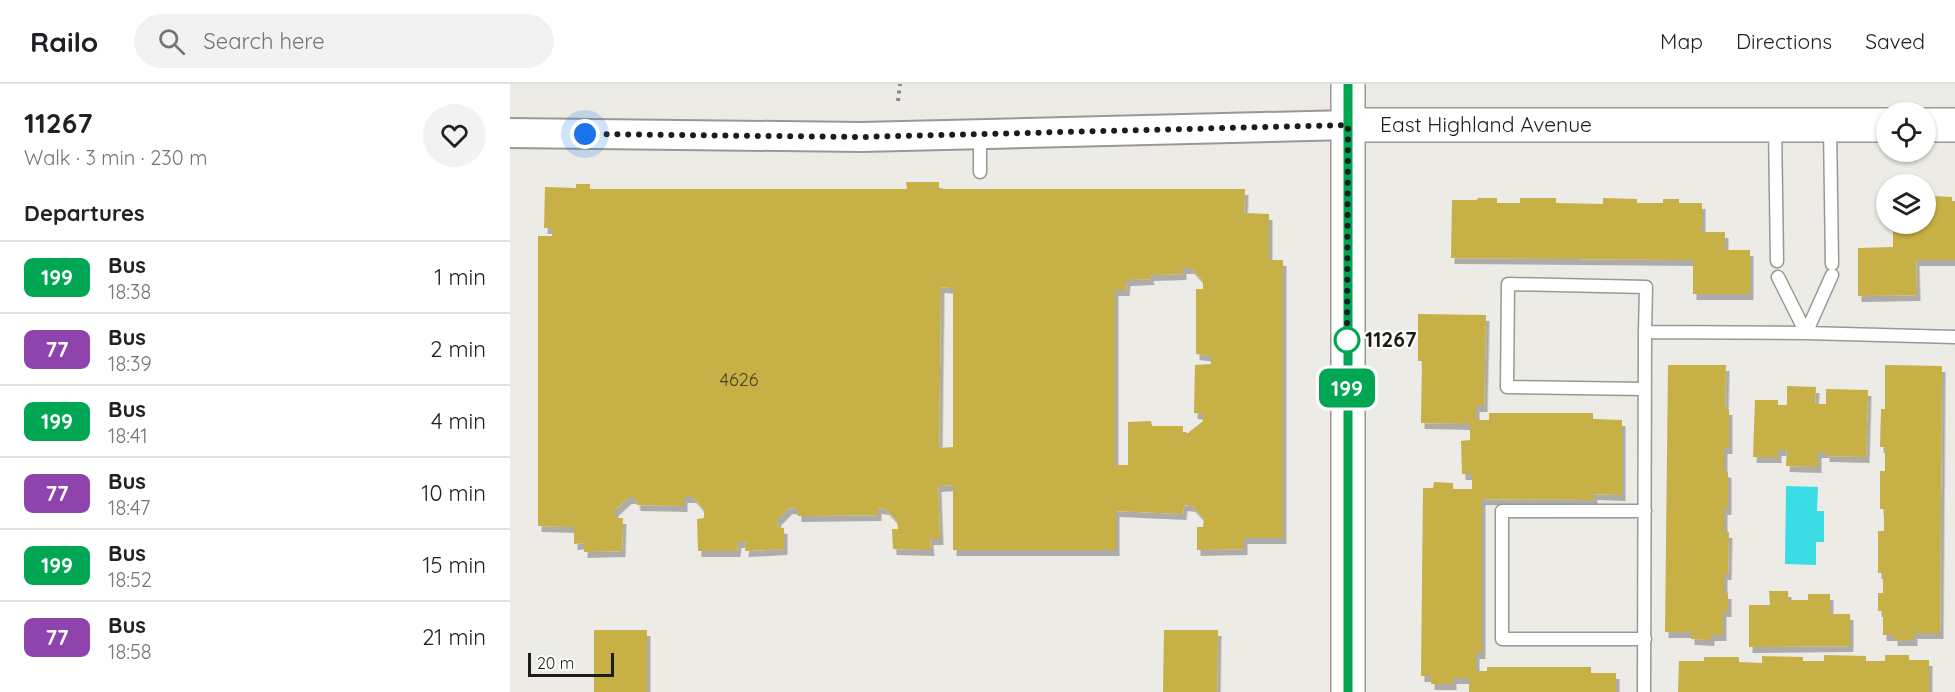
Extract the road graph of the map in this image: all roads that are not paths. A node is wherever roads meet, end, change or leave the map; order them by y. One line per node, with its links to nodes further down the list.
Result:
1 (1348, 84): 4 (main road)
2 (1775, 124): 3 (main road, East Highland Avenue); 4 (main road, East Highland Avenue); 11 (lane)
3 (1830, 124): 5 (main road, East Highland Avenue); 14 (lane)
4 (1348, 125): 9 (street, East Highland Avenue); 19 (main road)
5 (1876, 125)
6 (1936, 125): 7 (main road)
7 (1955, 125)
8 (510, 133): 9 (street, East Highland Avenue)
9 (980, 135): 10 (lane)
10 (980, 172)
11 (1777, 261)
12 (1778, 277): 14 (lane)
13 (1645, 332): 14 (lane); 16 (lane); 16 (lane)
14 (1806, 333): 15 (lane)
15 (1955, 337)
16 (1645, 389): 17 (lane)
17 (1645, 511): 18 (lane); 18 (lane)
18 (1645, 639): 20 (lane)
19 (1348, 692)
20 (1644, 692)

